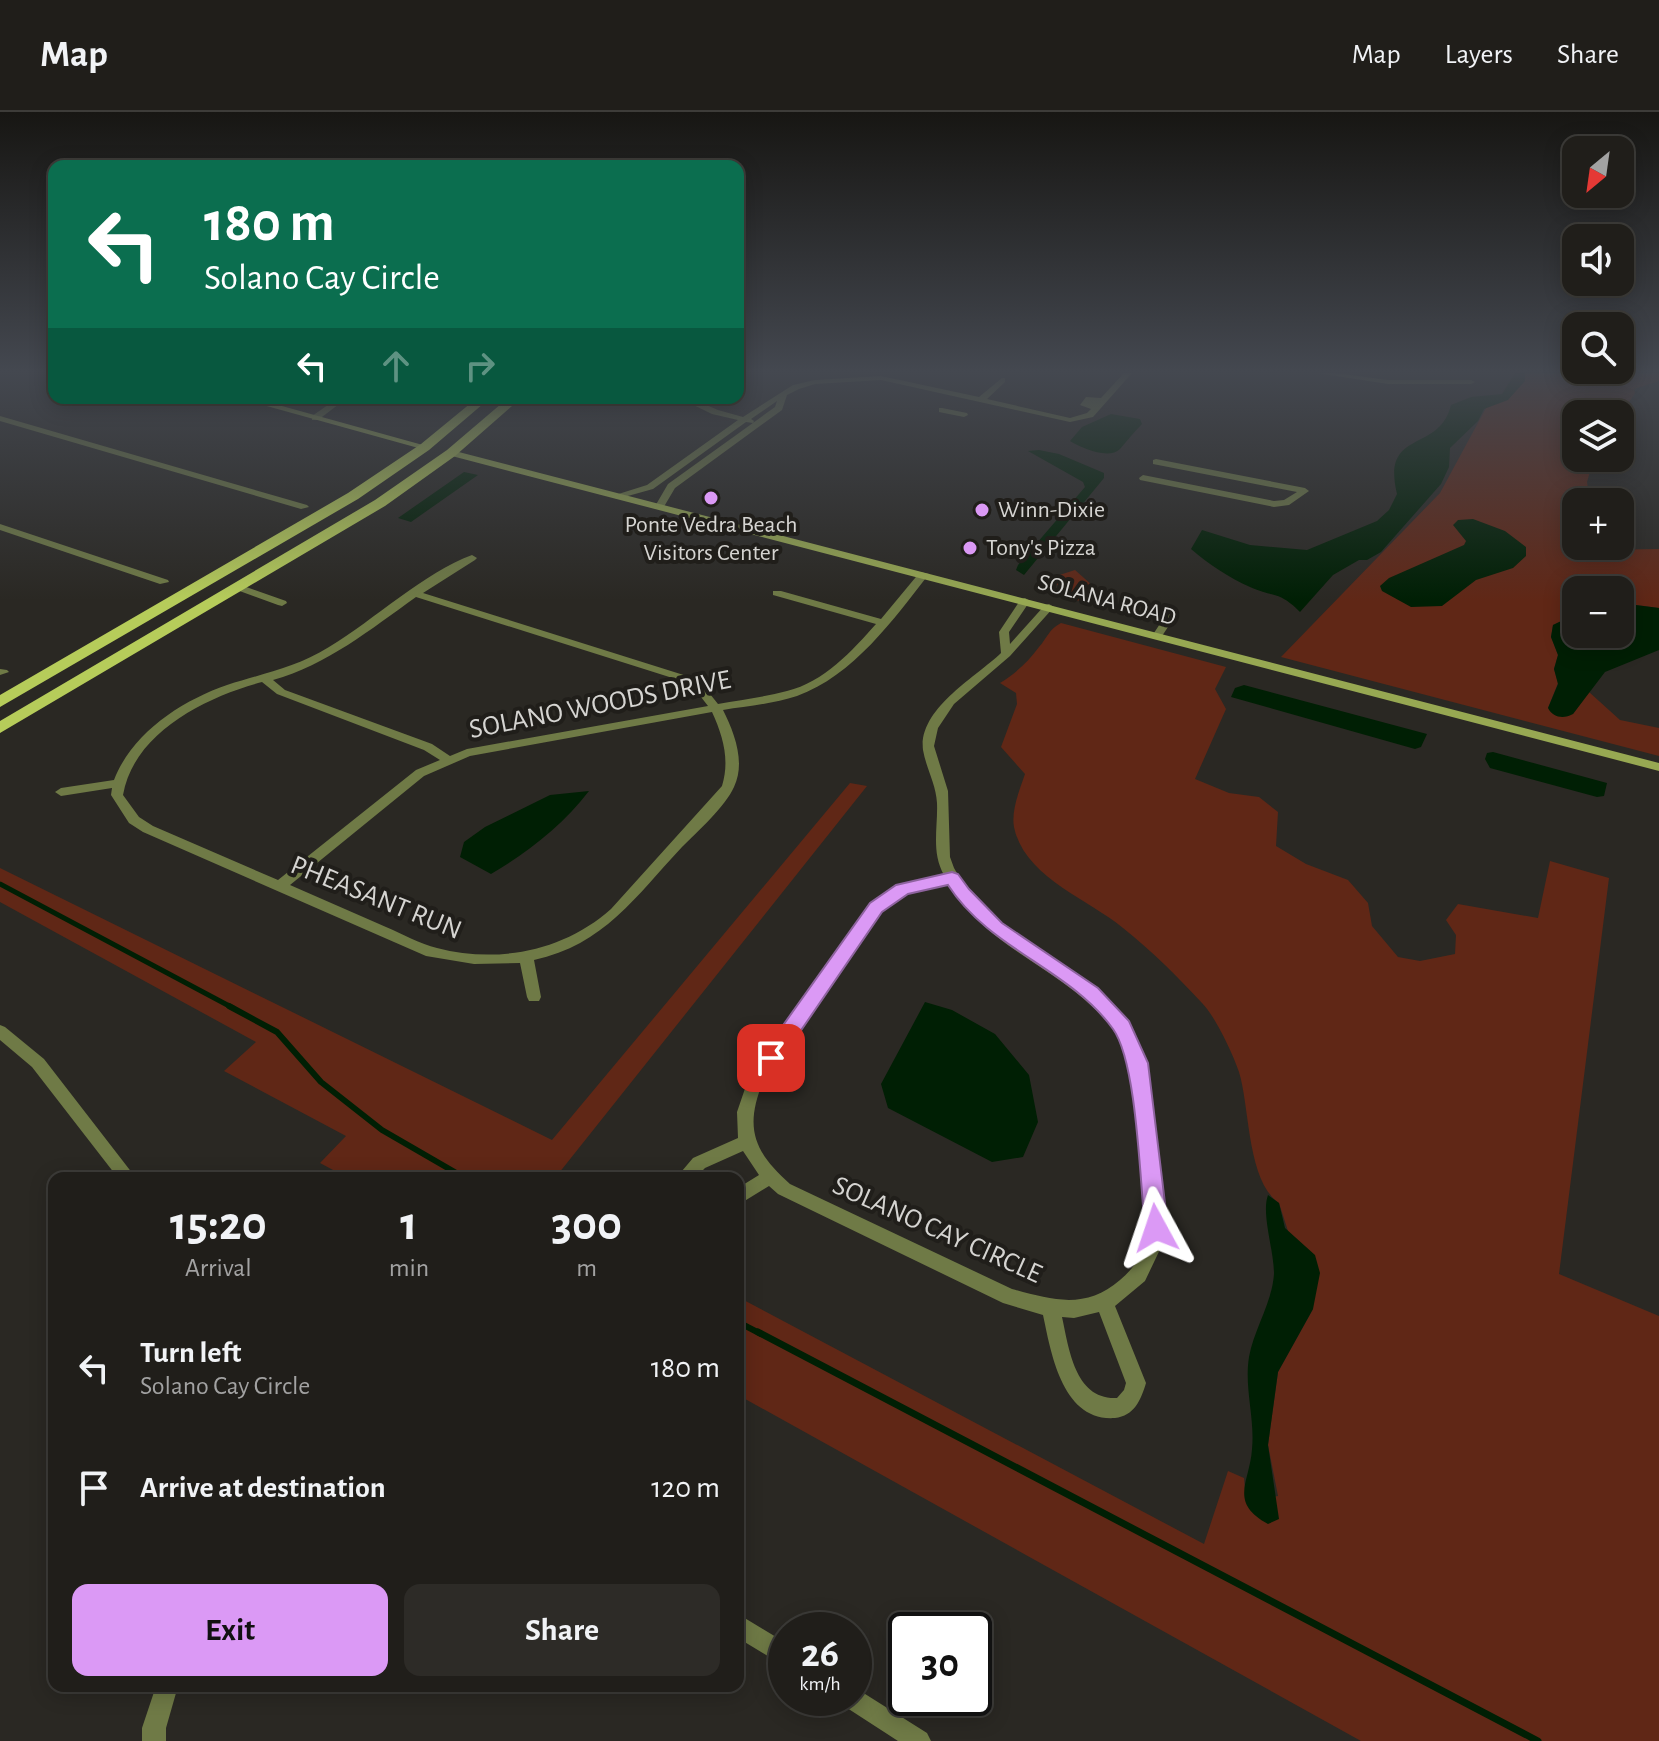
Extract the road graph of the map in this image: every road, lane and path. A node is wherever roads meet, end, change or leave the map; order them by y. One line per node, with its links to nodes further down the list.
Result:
1 (106, 449): 11 (street)
2 (422, 449): 26 (main road)
3 (434, 449): 7 (main road)
4 (456, 449): 7 (main road)
5 (703, 449): 10 (street)
6 (723, 449): 12 (street)
7 (451, 453): 10 (street, SOLANA ROAD); 17 (main road)
8 (1156, 462): 9 (street)
9 (1143, 478)
10 (617, 496): 12 (street, SOLANA ROAD)
11 (304, 507)
12 (659, 508): 15 (street, SOLANA ROAD)
13 (0, 527): 16 (street)
14 (472, 558): 18 (street)
15 (924, 574): 20 (street, SOLANA ROAD); 24 (street, SOLANO WOODS DRIVE)
16 (164, 582)
17 (238, 587): 21 (street); 27 (main road)
18 (414, 593): 29 (street); 31 (street, PHEASANT RUN)
19 (777, 593): 24 (street)
20 (1025, 601): 22 (street, SOLANA ROAD); 28 (street, SOLANO CAY CIRCLE)
21 (282, 603)
22 (1049, 607): 25 (street, SOLANA ROAD); 28 (street, SOLANO CAY CIRCLE)
23 (1173, 612): 25 (street)
24 (881, 622): 31 (street, SOLANO WOODS DRIVE)
25 (1157, 636): 34 (street, SOLANA ROAD)
26 (110, 638): 27 (main road); 30 (main road)
27 (135, 648): 32 (main road)
28 (1005, 651): 37 (street, SOLANO CAY CIRCLE)
29 (265, 679): 33 (street); 35 (street)
30 (0, 702)
31 (716, 707): 33 (street, SOLANO WOODS DRIVE); 39 (street, PHEASANT RUN)
32 (0, 728)
33 (446, 759): 38 (street, SOLANO WOODS DRIVE)
34 (1659, 767)
35 (118, 783): 36 (street); 38 (street, PHEASANT RUN)
36 (61, 792)
37 (952, 878): 42 (street); 47 (street, SOLANO CAY CIRCLE)
38 (280, 886): 39 (street, PHEASANT RUN)
39 (526, 956): 40 (street)
40 (534, 997)
41 (0, 1031): 43 (street)
42 (746, 1142): 44 (street); 45 (street, SOLANO CAY CIRCLE)
43 (123, 1172)
44 (690, 1172)
45 (770, 1177): 46 (street); 48 (street, SOLANO CAY CIRCLE)
46 (744, 1193)
47 (1104, 1302): 48 (street, SOLANO CAY CIRCLE); 48 (street)
48 (1051, 1308)
49 (744, 1629): 50 (street)
50 (768, 1644)
51 (165, 1692): 53 (street)
52 (872, 1711): 54 (street)
53 (154, 1741)
54 (919, 1741)

